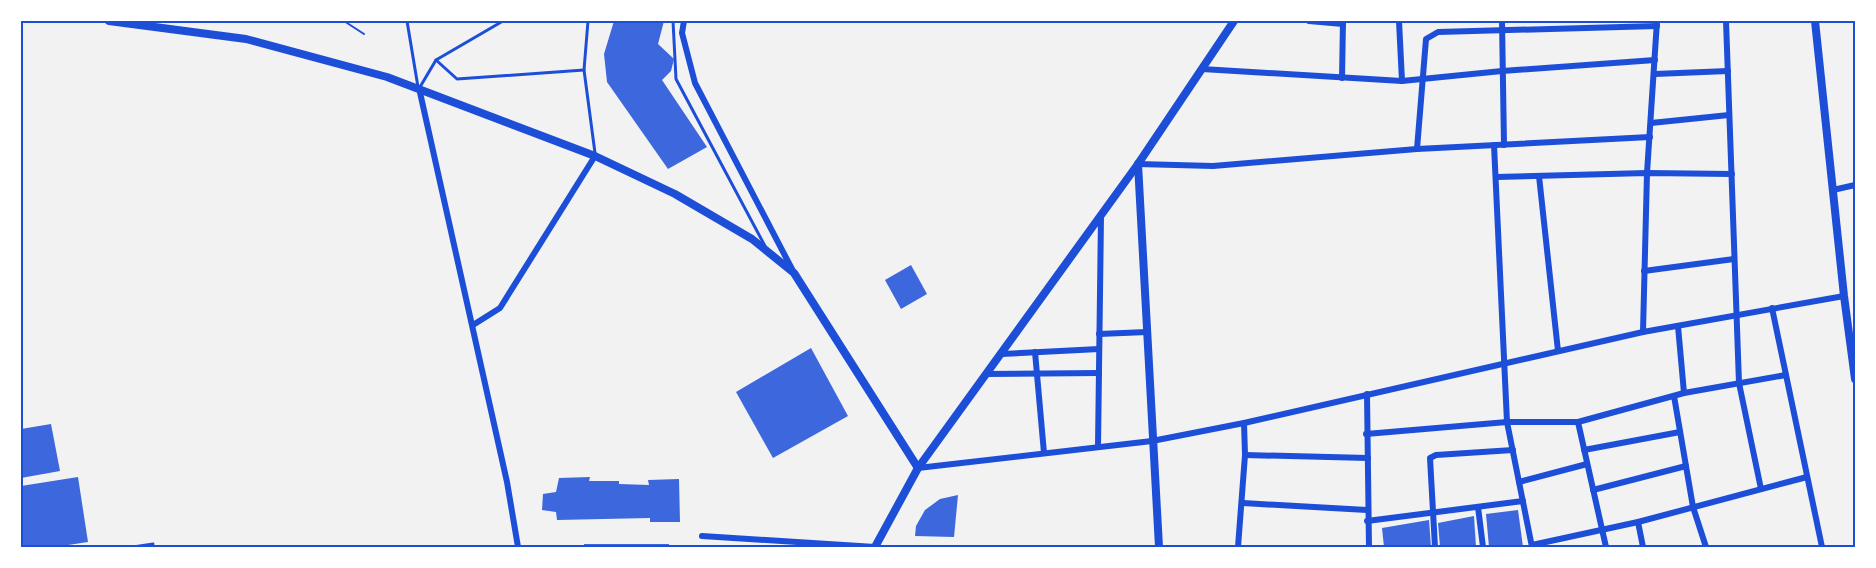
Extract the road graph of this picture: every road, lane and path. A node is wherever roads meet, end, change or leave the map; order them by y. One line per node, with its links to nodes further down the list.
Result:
1 (109, 21): 28 (street)
2 (344, 21): 17 (path)
3 (407, 21): 28 (lane)
4 (503, 21): 18 (lane)
5 (588, 21): 20 (lane)
6 (673, 21): 44 (lane)
7 (684, 21): 47 (street)
8 (1234, 21): 21 (main road)
9 (1309, 21): 14 (street)
10 (1399, 21): 27 (street)
11 (1502, 21): 16 (street)
12 (1726, 21): 23 (street)
13 (1815, 21): 42 (main road)
14 (1343, 23): 25 (street)
15 (1657, 24): 16 (street); 19 (street)
16 (1501, 31): 22 (street); 26 (street)
17 (364, 33)
18 (436, 60): 20 (lane); 28 (lane)
19 (1655, 60): 22 (street); 24 (street)
20 (584, 69): 35 (lane)
21 (1202, 69): 25 (street); 36 (main road)
22 (1502, 71): 26 (street); 33 (street)
23 (1728, 71): 24 (street); 29 (street)
24 (1655, 74): 30 (street)
25 (1342, 78): 27 (street)
26 (1424, 80): 27 (street); 34 (street)
27 (1402, 81)
28 (419, 88): 35 (street); 51 (street)
29 (1729, 114): 30 (street); 38 (street)
30 (1651, 123): 31 (street)
31 (1650, 137): 33 (street); 37 (street)
32 (1494, 145): 33 (street); 34 (street); 40 (street)
33 (1504, 145)
34 (1417, 149): 36 (street)
35 (595, 156): 44 (street); 51 (street)
36 (1138, 164): 43 (main road); 53 (street)
37 (1647, 173): 38 (street); 39 (street); 46 (street)
38 (1732, 174): 45 (street)
39 (1539, 176): 40 (street); 57 (street)
40 (1497, 177): 60 (street)
41 (1855, 185): 42 (street)
42 (1833, 190): 48 (main road)
43 (1101, 216): 55 (street); 59 (main road)
44 (768, 252): 47 (street)
45 (1734, 259): 46 (street); 50 (street)
46 (1644, 271): 54 (street)
47 (794, 273): 84 (street)
48 (1844, 296): 49 (street); 65 (main road)
49 (1772, 308): 50 (street); 64 (street)
50 (1736, 314): 52 (street); 66 (street)
51 (473, 325): 102 (street)
52 (1678, 326): 54 (street); 67 (street)
53 (1147, 332): 55 (street); 75 (street)
54 (1642, 332): 57 (street)
55 (1099, 334): 56 (street)
56 (1099, 349): 58 (street); 61 (street)
57 (1558, 351): 60 (street)
58 (1035, 352): 59 (street); 63 (street)
59 (1001, 354): 62 (main road)
60 (1505, 362): 68 (street); 70 (street)
61 (1099, 373): 63 (street); 76 (street)
62 (986, 374): 63 (street); 84 (main road)
63 (1037, 374): 79 (street)
64 (1786, 375): 66 (street); 85 (street)
65 (1855, 379)
66 (1739, 383): 67 (street); 87 (street)
67 (1684, 393): 69 (street)
68 (1367, 394): 72 (street); 74 (street)
69 (1674, 396): 71 (street); 73 (street)
70 (1507, 422): 71 (street); 74 (street); 77 (street)
71 (1578, 422): 78 (street)
72 (1244, 423): 75 (street); 80 (street)
73 (1680, 432): 78 (street); 83 (street)
74 (1366, 434): 81 (street)
75 (1152, 441): 76 (street); 104 (street)
76 (1098, 447): 79 (street)
77 (1513, 450): 86 (street); 94 (street)
78 (1584, 450): 82 (street)
79 (1044, 453): 84 (street)
80 (1245, 455): 81 (street); 90 (street)
81 (1368, 458): 93 (street)
82 (1587, 464): 86 (street); 88 (street)
83 (1686, 466): 88 (street); 92 (street)
84 (918, 468): 103 (main road)
85 (1807, 477): 87 (street); 112 (street)
86 (1519, 482): 89 (street)
87 (1761, 489): 92 (street)
88 (1593, 490): 97 (street)
89 (1523, 501): 91 (street); 100 (street)
90 (1243, 503): 93 (street); 105 (street)
91 (1478, 507): 94 (street); 108 (street)
92 (1693, 507): 96 (street); 111 (street)
93 (1367, 510): 95 (street)
94 (1432, 513): 95 (street); 107 (street)
95 (1366, 521): 106 (street)
96 (1638, 522): 97 (street); 110 (street)
97 (1603, 529): 100 (street); 109 (street)
98 (702, 536): 103 (street)
99 (153, 544): 101 (lane)
100 (1532, 546)
101 (134, 547)
102 (518, 547)
103 (875, 547)
104 (1159, 547)
105 (1238, 547)
106 (1369, 547)
107 (1435, 547)
108 (1483, 547)
109 (1606, 547)
110 (1643, 547)
111 (1706, 547)
112 (1822, 547)

